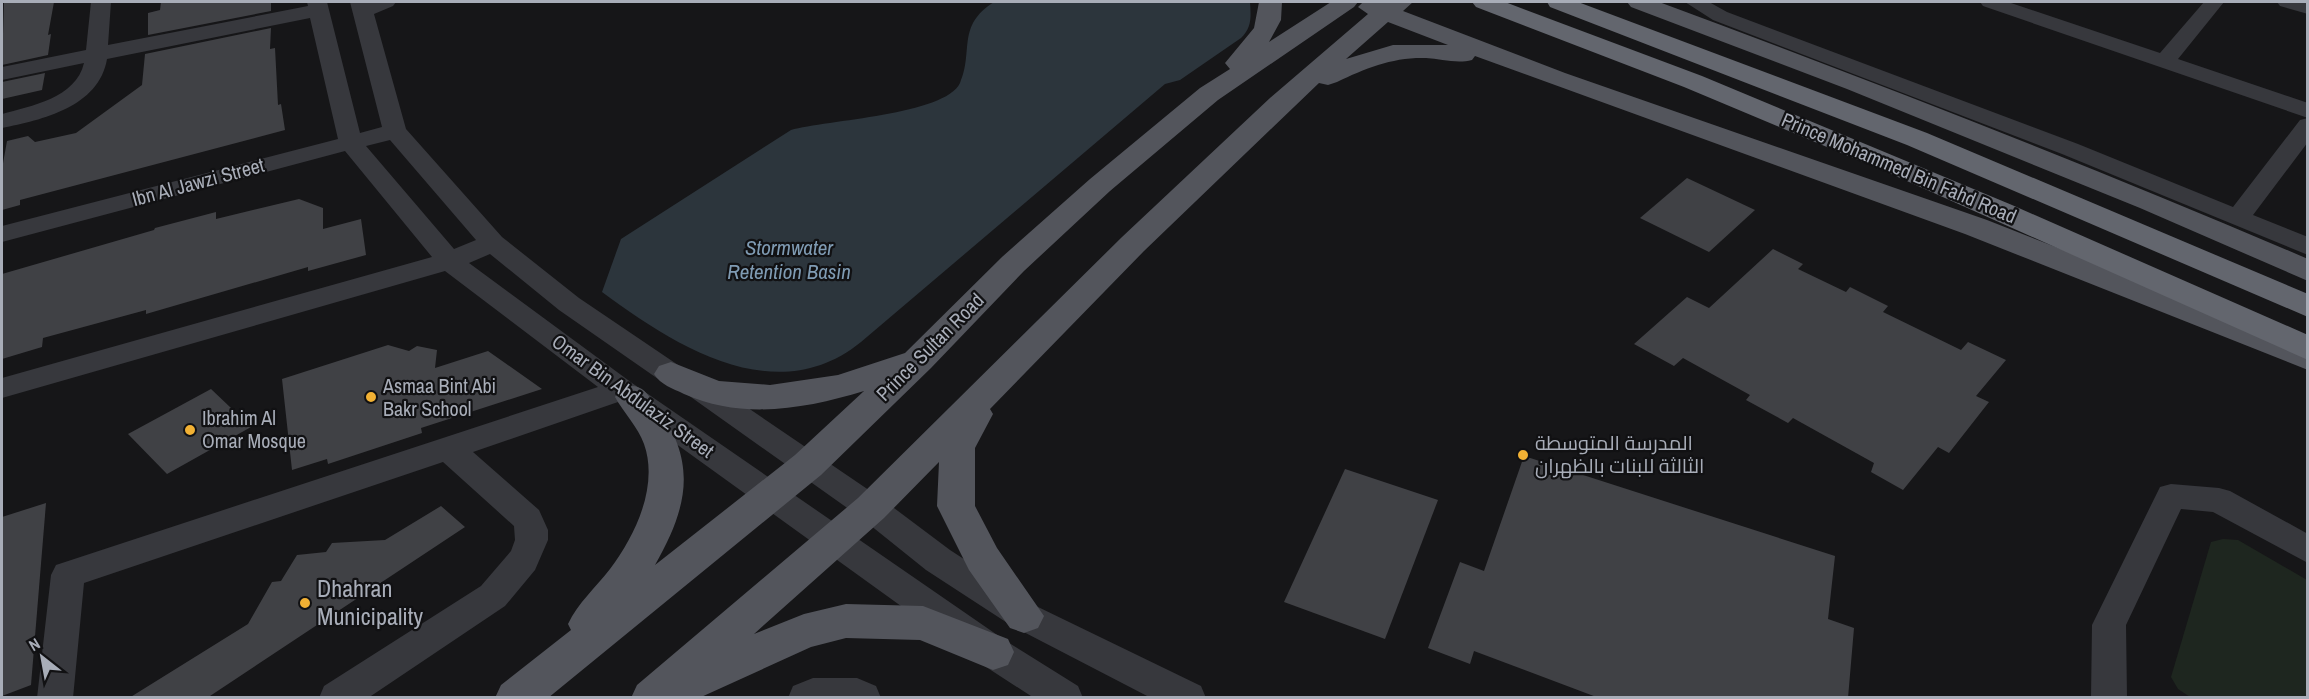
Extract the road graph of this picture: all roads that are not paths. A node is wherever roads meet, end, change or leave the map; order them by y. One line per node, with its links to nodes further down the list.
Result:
1 (101, 2): 17 (street)
2 (1270, 2): 21 (main road)
3 (1346, 2): 21 (main road, Prince Sultan Road)
4 (1484, 2): 35 (highway, Prince Mohammed Bin Fahd Road)
5 (1558, 2): 34 (highway, Prince Mohammed Bin Fahd Road)
6 (1639, 2): 33 (main road)
7 (1695, 2): 16 (street)
8 (1740, 2): 16 (street)
9 (1989, 2): 18 (street)
10 (2214, 2): 18 (street)
11 (2287, 2): 15 (street)
12 (370, 5): 26 (street)
13 (1381, 5): 20 (main road); 22 (main road)
14 (318, 6): 17 (street); 27 (street, Omar Bin Abdulaziz Street)
15 (2307, 8)
16 (1720, 16): 28 (street)
17 (95, 54): 19 (street); 24 (street)
18 (2164, 62): 23 (street)
19 (2, 73)
20 (1556, 78): 22 (main road); 36 (main road)
21 (1209, 94): 37 (main road, Prince Sultan Road)
22 (1279, 104): 39 (main road)
23 (2307, 111)
24 (2, 121)
25 (2307, 125): 28 (street)
26 (395, 130): 27 (street, Ibn Al Jawzi Street); 30 (street)
27 (351, 143): 29 (street, Ibn Al Jawzi Street); 32 (street, Omar Bin Abdulaziz Street)
28 (2238, 217): 31 (street)
29 (2, 234)
30 (493, 243): 32 (street); 38 (street)
31 (2307, 247)
32 (449, 261): 40 (street); 41 (street, Omar Bin Abdulaziz Street)
33 (2307, 271)
34 (2307, 306)
35 (2307, 349)
36 (2307, 359)
37 (919, 360): 38 (main road); 43 (main road, Prince Sultan Road)
38 (671, 374): 43 (street)
39 (992, 387): 45 (main road); 48 (main road)
40 (2, 388)
41 (627, 394): 42 (street); 44 (street, Omar Bin Abdulaziz Street); 50 (main road)
42 (448, 448): 52 (street); 53 (street)
43 (808, 465): 44 (main road, Prince Sultan Road); 45 (street)
44 (772, 494): 46 (street, Omar Bin Abdulaziz Street); 50 (main road, Prince Sultan Road)
45 (871, 508): 46 (main road); 48 (street)
46 (835, 538): 49 (street, Omar Bin Abdulaziz Street); 55 (main road)
47 (2307, 550): 59 (street)
48 (1024, 616): 58 (street)
49 (993, 652): 51 (street, Omar Bin Abdulaziz Street); 55 (main road)
50 (548, 674): 54 (main road, Prince Sultan Road)
51 (1065, 697)
52 (55, 698)
53 (337, 698)
54 (516, 698)
55 (652, 698)
56 (806, 698): 57 (street)
57 (863, 698)
58 (1188, 698)
59 (2109, 698)

